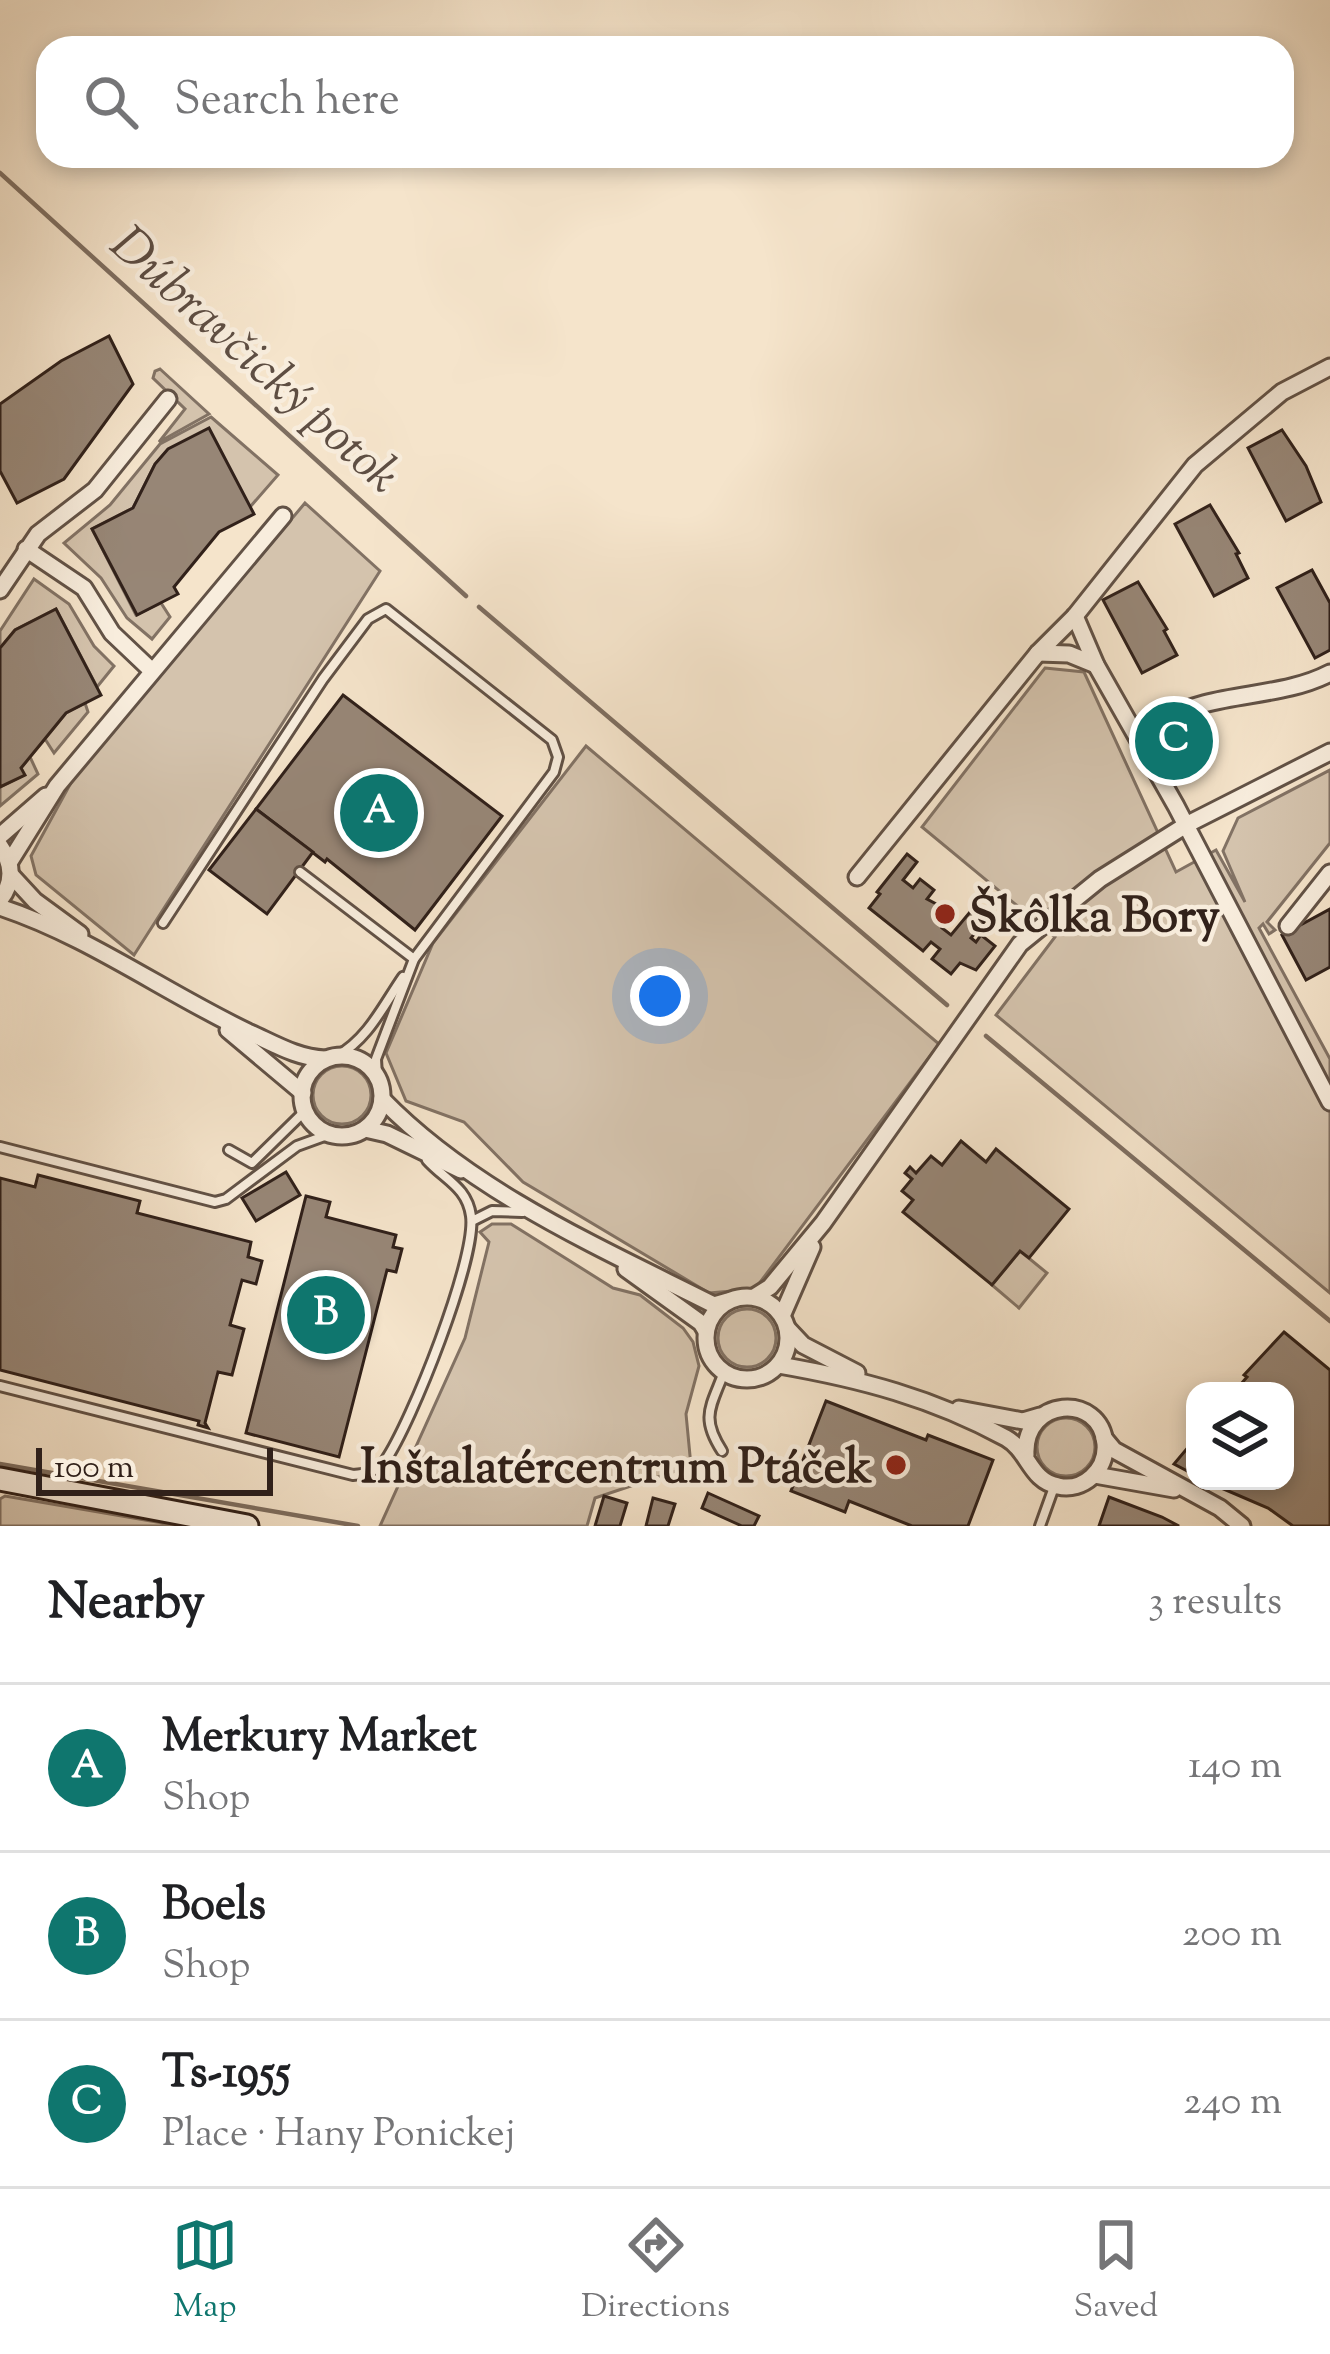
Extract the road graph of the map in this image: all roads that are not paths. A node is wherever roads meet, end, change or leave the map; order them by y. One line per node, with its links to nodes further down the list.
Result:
1 (1330, 367): 6 (street)
2 (168, 399): 4 (street)
3 (283, 516): 9 (street)
4 (26, 549): 5 (street); 9 (street)
5 (0, 590)
6 (1075, 616): 7 (street); 8 (street)
7 (1038, 653): 8 (street); 20 (street)
8 (1096, 665): 14 (street)
9 (152, 670): 13 (street)
10 (1330, 673): 11 (street)
11 (1162, 721)
12 (1330, 752): 14 (street)
13 (57, 787): 15 (street); 17 (street)
14 (1186, 825): 31 (street); 41 (street)
15 (0, 836)
16 (0, 846): 17 (street)
17 (10, 869): 21 (street); 24 (street)
18 (300, 872): 25 (lane)
19 (1330, 873): 23 (street)
20 (857, 878)
21 (0, 904): 24 (street)
22 (163, 923): 25 (lane)
23 (1288, 926)
24 (112, 957): 26 (street)
25 (412, 962): 27 (lane); 28 (lane)
26 (202, 1010): 27 (street); 29 (street)
27 (331, 1058): 28 (street); 29 (street)
28 (377, 1076): 30 (street)
29 (302, 1093): 32 (street)
30 (382, 1099): 33 (street); 38 (street)
31 (1330, 1102)
32 (305, 1111): 34 (street); 36 (lane)
33 (365, 1129): 34 (street); 37 (street)
34 (330, 1133): 35 (lane)
35 (0, 1147)
36 (229, 1150)
37 (421, 1153): 38 (street); 40 (lane)
38 (484, 1180): 39 (street)
39 (552, 1220): 40 (lane); 42 (street)
40 (472, 1221): 50 (lane)
41 (824, 1223): 43 (street); 45 (street)
42 (590, 1242): 44 (street); 46 (street)
43 (754, 1297): 44 (street); 45 (street)
44 (728, 1301): 46 (street)
45 (785, 1322): 47 (street); 49 (street)
46 (706, 1331): 48 (street)
47 (778, 1365): 48 (street); 49 (street)
48 (724, 1372): 54 (lane)
49 (876, 1383): 51 (street)
50 (0, 1386)
51 (939, 1404): 52 (street); 55 (street)
52 (1043, 1414): 53 (street); 55 (street)
53 (1104, 1438): 56 (street); 59 (street)
54 (722, 1451)
55 (1026, 1455): 58 (street)
56 (1095, 1474): 58 (street); 59 (street)
57 (7, 1485): 61 (main road)
58 (1054, 1486): 62 (lane)
59 (1187, 1491): 60 (street)
60 (1220, 1508): 63 (lane); 64 (street)
61 (248, 1526)
62 (1040, 1526)
63 (1226, 1526)
64 (1242, 1526)

